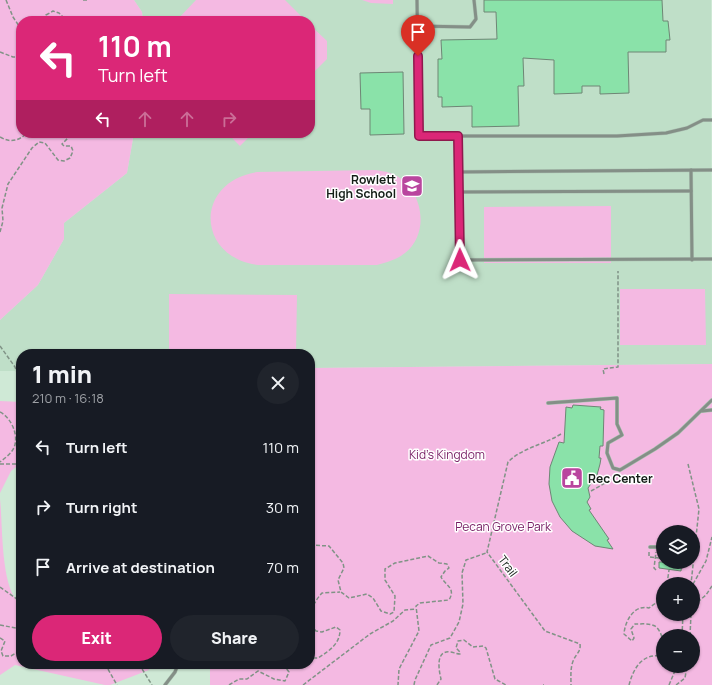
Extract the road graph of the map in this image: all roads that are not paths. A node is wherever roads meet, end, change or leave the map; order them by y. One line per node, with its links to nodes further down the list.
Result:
1 (417, 0): 3 (lane)
2 (474, 0): 3 (lane)
3 (417, 26): 5 (lane)
4 (712, 120): 5 (lane)
5 (458, 136): 8 (lane)
6 (691, 170): 7 (lane); 8 (lane); 9 (lane)
7 (712, 170)
8 (458, 172): 10 (lane)
9 (691, 191): 10 (lane); 12 (lane)
10 (458, 192): 12 (lane)
11 (712, 259): 12 (lane)
12 (692, 260)
13 (712, 400): 16 (lane)
14 (548, 403): 16 (lane)
15 (712, 410): 16 (lane)
16 (702, 411)
17 (650, 547): 18 (lane)
18 (656, 547)
19 (176, 669): 20 (lane)
20 (165, 685)

